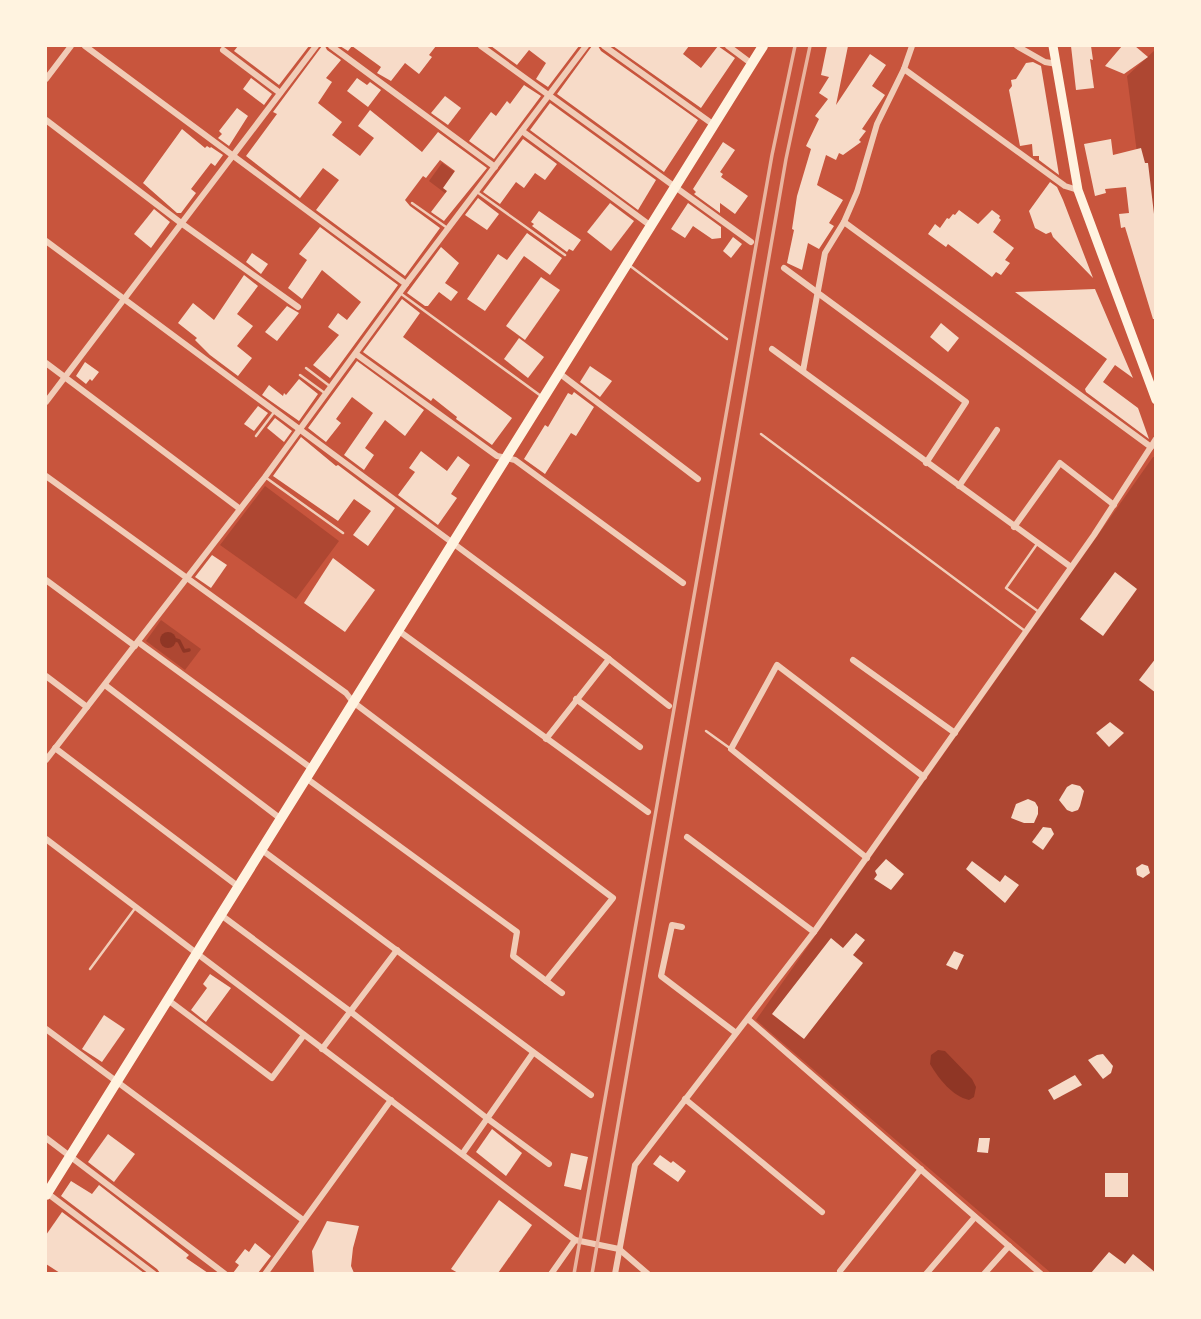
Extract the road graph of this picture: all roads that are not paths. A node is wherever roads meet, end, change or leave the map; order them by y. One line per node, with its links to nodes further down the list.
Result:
1 (71, 46): 17 (street)
2 (85, 46): 23 (street)
3 (316, 46): 18 (street)
4 (331, 46): 24 (street)
5 (481, 46): 19 (street)
6 (586, 46): 19 (street)
7 (604, 46): 21 (street)
8 (728, 46): 14 (street)
9 (763, 46): 14 (main road)
10 (912, 46): 16 (street)
11 (1017, 46): 15 (street)
12 (1053, 46): 15 (main road)
13 (223, 50): 18 (street)
14 (752, 64): 21 (main road)
15 (1056, 64): 26 (main road)
16 (904, 69): 26 (street); 29 (street)
17 (46, 79)
18 (280, 93): 23 (street)
19 (548, 95): 22 (street); 25 (street)
20 (46, 120): 30 (street)
21 (714, 125): 25 (main road)
22 (522, 131): 24 (street); 31 (street)
23 (233, 156): 30 (street); 38 (street)
24 (495, 167): 27 (street)
25 (675, 188): 31 (main road); 34 (street)
26 (1078, 190): 54 (main road)
27 (477, 192): 32 (street); 35 (lane)
28 (412, 203): 32 (lane)
29 (844, 222): 40 (street); 62 (street)
30 (181, 223): 41 (street); 42 (street)
31 (651, 226): 36 (main road)
32 (448, 229): 38 (street)
33 (46, 241): 41 (street)
34 (751, 242)
35 (565, 255)
36 (627, 264): 43 (lane); 49 (main road)
37 (784, 268): 40 (street)
38 (406, 284): 39 (street)
39 (400, 293): 45 (street); 53 (lane)
40 (817, 293): 48 (street); 64 (street)
41 (123, 300): 51 (street); 56 (street)
42 (298, 307)
43 (727, 339)
44 (772, 349): 48 (street)
45 (356, 354): 52 (street); 63 (street)
46 (46, 363): 51 (street)
47 (306, 368): 52 (lane)
48 (803, 371): 64 (street)
49 (559, 373): 53 (main road); 67 (street)
50 (300, 375): 52 (lane)
51 (65, 377): 55 (street); 70 (street)
52 (328, 391): 57 (street)
53 (543, 398): 63 (main road)
54 (1156, 400)
55 (46, 402)
56 (275, 411): 57 (street); 60 (lane)
57 (300, 430): 66 (street); 73 (street)
58 (997, 430): 68 (street)
59 (761, 434): 81 (lane)
60 (257, 436)
61 (1156, 439): 62 (street)
62 (1151, 447): 69 (street)
63 (506, 458): 73 (main road); 78 (street)
64 (926, 463): 68 (street)
65 (46, 476): 76 (street)
66 (265, 477): 70 (street); 72 (lane)
67 (698, 478)
68 (959, 485): 71 (street)
69 (1114, 505): 71 (street); 75 (street)
70 (240, 509): 76 (street)
71 (1014, 527): 74 (street)
72 (343, 533)
73 (453, 543): 80 (main road); 83 (street)
74 (1037, 544): 75 (street); 79 (lane)
75 (1071, 567): 79 (street)
76 (186, 579): 82 (street); 88 (street)
77 (46, 580): 82 (street)
78 (683, 583)
79 (1039, 612): 81 (street)
80 (399, 631): 88 (main road); 93 (street)
81 (1025, 632): 92 (street)
82 (136, 644): 86 (street); 98 (street)
83 (609, 659): 87 (street); 89 (street)
84 (853, 660): 92 (street)
85 (46, 676): 90 (street)
86 (105, 685): 90 (street); 101 (street)
87 (576, 699): 93 (street); 94 (street)
88 (353, 702): 98 (main road); 114 (street)
89 (669, 706)
90 (87, 707): 95 (street)
91 (706, 731): 96 (lane)
92 (955, 733): 99 (street)
93 (546, 739): 100 (street)
94 (640, 747)
95 (55, 748): 97 (street); 106 (street)
96 (731, 749): 99 (street); 105 (street)
97 (46, 759)
98 (308, 773): 101 (main road); 114 (street)
99 (924, 777): 105 (street)
100 (648, 812)
101 (281, 819): 104 (main road)
102 (687, 837): 110 (street)
103 (46, 839): 107 (street)
104 (262, 850): 106 (main road); 111 (street)
105 (867, 858): 110 (street)
106 (239, 887): 108 (main road)
107 (136, 907): 112 (street); 113 (lane)
108 (221, 915): 112 (main road); 117 (street)
109 (682, 927): 120 (street)
110 (814, 932): 118 (street)
111 (397, 950): 117 (street); 123 (street)
112 (197, 953): 116 (main road); 121 (street)
113 (90, 969)
114 (546, 981): 115 (street)
115 (562, 993)
116 (168, 1000): 121 (street); 124 (main road)
117 (351, 1012): 122 (street); 128 (street)
118 (749, 1020): 120 (street); 133 (street)
119 (46, 1029): 124 (street)
120 (736, 1033): 126 (street)
121 (304, 1035): 122 (street)
122 (322, 1049): 127 (street)
123 (533, 1053): 125 (street); 128 (street)
124 (116, 1082): 131 (main road); 137 (street)
125 (591, 1095)
126 (685, 1099): 135 (street); 140 (street)
127 (391, 1100): 130 (street); 137 (street)
128 (488, 1119): 130 (street); 132 (street)
129 (46, 1138): 131 (street)
130 (463, 1153): 138 (street)
131 (69, 1156): 134 (main road); 143 (street)
132 (550, 1164)
133 (921, 1169): 136 (street); 141 (street)
134 (46, 1194): 142 (street)
135 (822, 1212)
136 (975, 1217): 139 (street); 148 (street)
137 (303, 1220): 144 (street)
138 (575, 1240): 140 (street); 145 (street)
139 (1009, 1246): 149 (street); 150 (street)
140 (619, 1249): 146 (street); 147 (street)
141 (840, 1270)
142 (154, 1273)
143 (225, 1273)
144 (265, 1273)
145 (551, 1273)
146 (615, 1273)
147 (648, 1273)
148 (926, 1273)
149 (984, 1273)
150 (1041, 1273)

